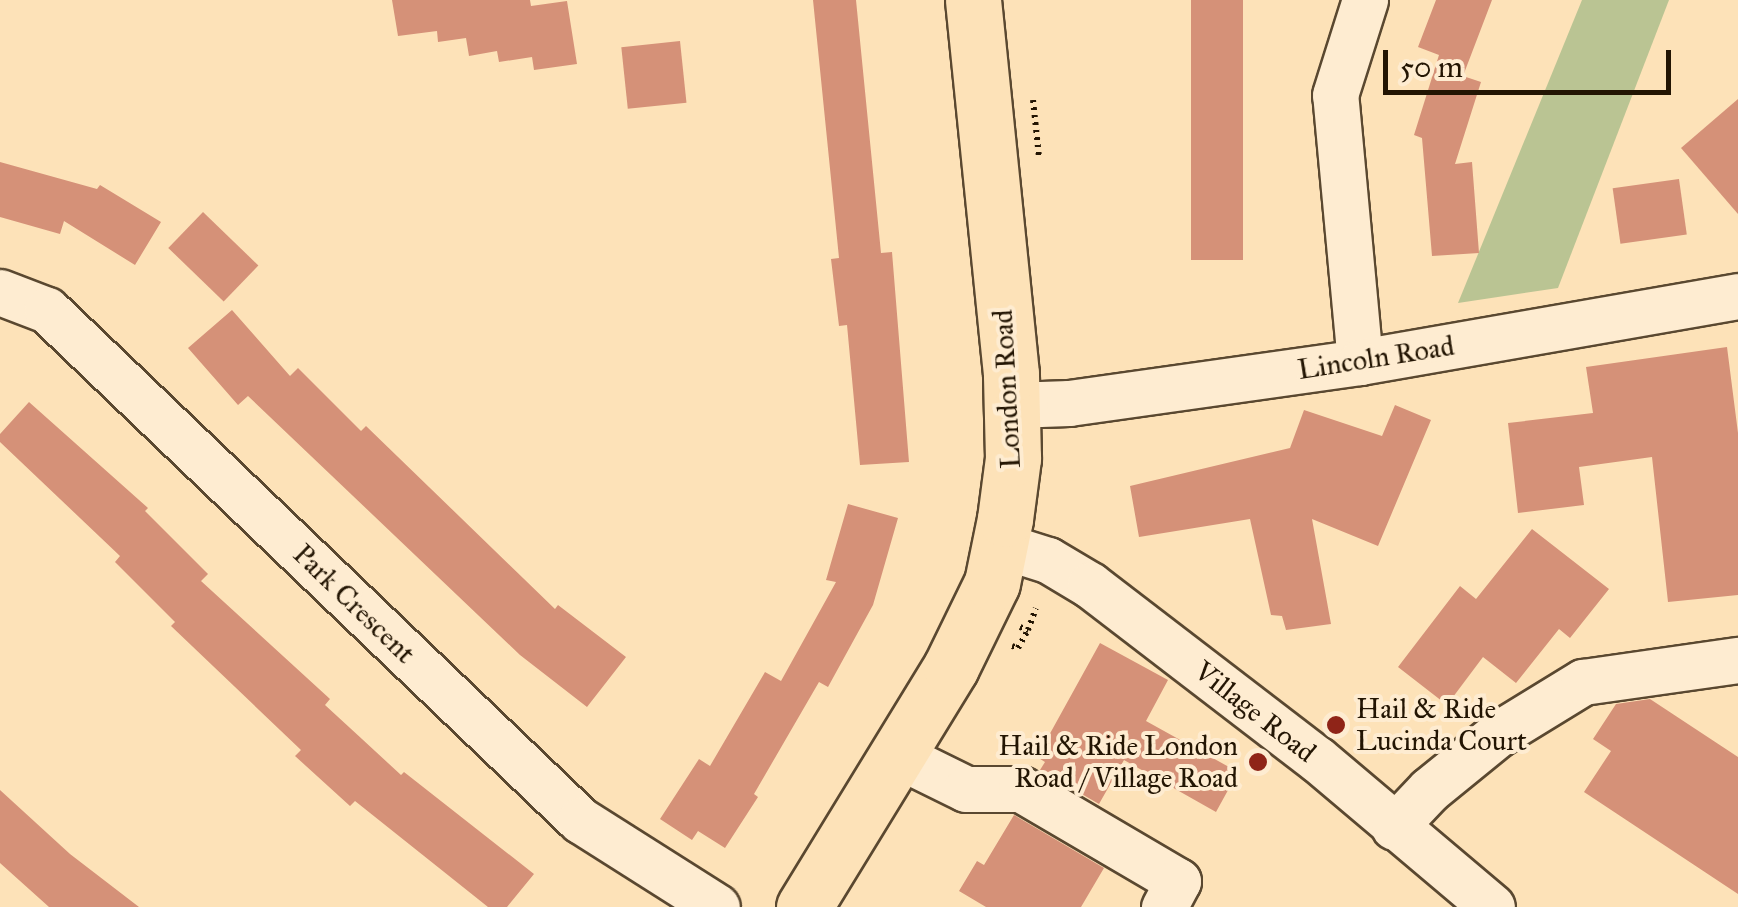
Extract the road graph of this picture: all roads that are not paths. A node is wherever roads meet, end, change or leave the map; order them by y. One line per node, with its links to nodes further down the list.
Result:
1 (973, 0): 6 (main road, London Road)
2 (1366, 0): 5 (street)
3 (0, 292): 11 (street, Park Crescent)
4 (1738, 296): 5 (street, Lincoln Road)
5 (1360, 362): 6 (street, Lincoln Road)
6 (1012, 404): 7 (main road, London Road)
7 (1000, 545): 9 (main road, London Road); 10 (street, Village Road)
8 (1738, 660): 10 (street)
9 (896, 755): 12 (main road, London Road); 13 (street)
10 (1394, 827): 14 (street, Village Road)
11 (717, 907)
12 (804, 907)
13 (1164, 907)
14 (1492, 907)

